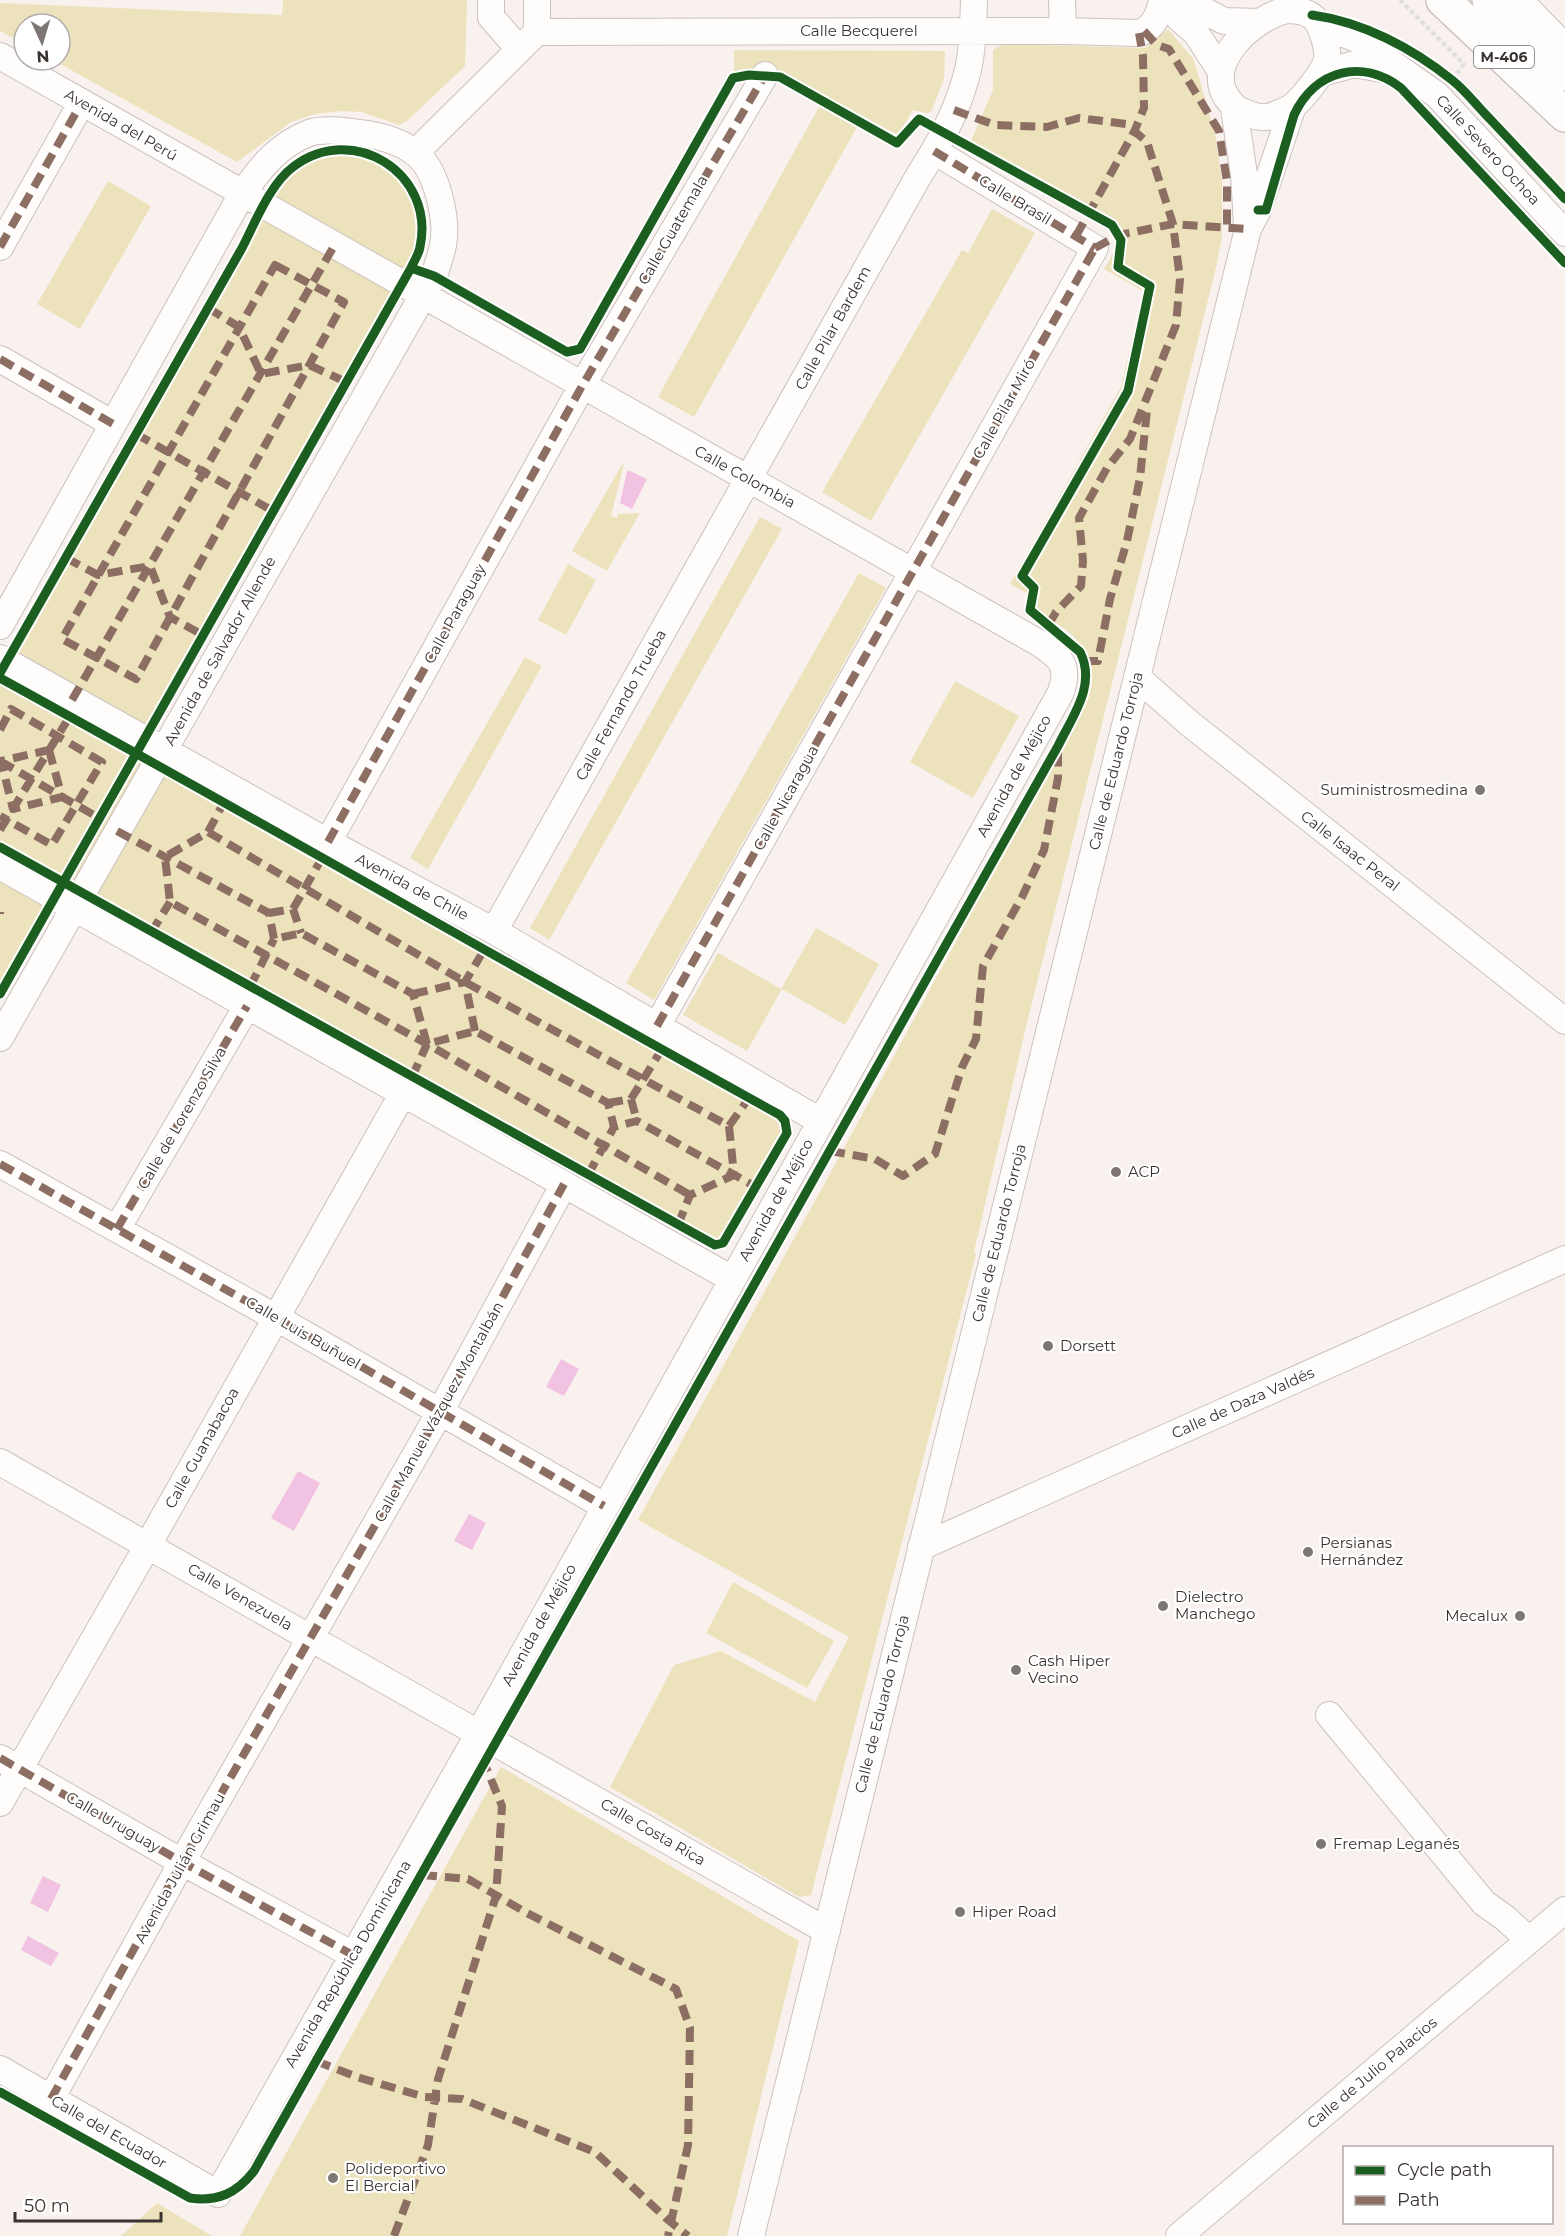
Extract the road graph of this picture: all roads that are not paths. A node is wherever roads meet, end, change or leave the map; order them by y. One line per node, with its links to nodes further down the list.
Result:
1 (491, 0): 15 (street)
2 (537, 0): 15 (street)
3 (974, 0): 14 (street, Calle Pilar Bardem)
4 (1062, 0): 13 (street)
5 (1162, 0): 13 (street, Calle Becquerel)
6 (1171, 0): 18 (street)
7 (1190, 0): 11 (street)
8 (1443, 0): 26 (highway, M-406)
9 (1489, 0): 21 (highway, M-406)
10 (1528, 6): 16 (street)
11 (1259, 22): 12 (street); 18 (street)
12 (1321, 25): 19 (street); 20 (street, Calle Severo Ochoa)
13 (1063, 31): 14 (street, Calle Becquerel)
14 (972, 32): 15 (street, Calle Becquerel); 27 (street, Calle Pilar Bardem)
15 (528, 41): 28 (street)
16 (1565, 47)
17 (0, 56): 23 (street, Avenida del Perú)
18 (1220, 70): 25 (street)
19 (1322, 73): 20 (street, Calle Severo Ochoa); 24 (street)
20 (1405, 74): 31 (street, Calle Severo Ochoa)
21 (1565, 74)
22 (765, 75): 36 (street, Calle Guatemala)
23 (82, 102): 29 (street, Avenida del Perú); 32 (street)
24 (1293, 106): 25 (street); 30 (street, Calle de Eduardo Torroja)
25 (1234, 109): 30 (street, Calle de Eduardo Torroja)
26 (1565, 115)
27 (934, 151): 33 (street, Calle Brasil); 38 (street, Calle Pilar Bardem)
28 (415, 153): 29 (street); 34 (street, Avenida de Salvador Allende)
29 (242, 194): 34 (street); 37 (street)
30 (1248, 229): 43 (street, Calle de Eduardo Torroja)
31 (1565, 233)
32 (0, 247)
33 (1095, 248): 39 (street, Calle Pilar Miró)
34 (422, 294): 36 (street, Calle Colombia); 44 (street, Avenida de Salvador Allende)
35 (0, 359): 37 (street)
36 (582, 386): 38 (street, Calle Colombia); 45 (street, Calle Paraguay)
37 (113, 424): 40 (street)
38 (748, 478): 39 (street, Calle Colombia); 48 (street, Calle Fernando Trueba)
39 (914, 571): 42 (street, Calle Colombia); 51 (street, Calle Nicaragua)
40 (0, 626)
41 (0, 658): 44 (street, Avenida de Chile)
42 (1064, 666): 54 (street, Avenida de Méjico)
43 (1138, 678): 50 (street, Calle Isaac Peral); 65 (street, Calle de Eduardo Torroja)
44 (164, 750): 45 (street, Avenida de Chile); 47 (street, Avenida de Salvador Allende)
45 (328, 842): 48 (street, Avenida de Chile)
46 (0, 866): 47 (street)
47 (74, 908): 49 (street); 52 (street, Avenida de Salvador Allende)
48 (494, 931): 51 (street, Avenida de Chile)
49 (247, 1006): 53 (street); 57 (street, Calle de Lorenzo Silva)
50 (1565, 1021)
51 (657, 1026): 54 (street, Avenida de Chile)
52 (0, 1038)
53 (403, 1093): 56 (street); 60 (street, Calle Guanabacoa)
54 (820, 1121): 59 (street, Avenida de Méjico)
55 (0, 1164): 57 (street, Calle Luis Buñuel)
56 (564, 1184): 59 (street); 61 (street, Calle Manuel Vázquez Montalbán)
57 (117, 1229): 60 (street, Calle Luis Buñuel)
58 (1565, 1259): 65 (street, Calle de Daza Valdés)
59 (732, 1279): 63 (street, Avenida de Méjico)
60 (275, 1317): 61 (street, Calle Luis Buñuel); 64 (street, Calle Guanabacoa)
61 (440, 1412): 63 (street, Calle Luis Buñuel); 66 (street, Calle Manuel Vázquez Montalbán)
62 (0, 1462): 64 (street, Calle Venezuela)
63 (604, 1506): 68 (street, Avenida de Méjico)
64 (148, 1545): 66 (street, Calle Venezuela); 69 (street, Calle Guanabacoa)
65 (921, 1547): 73 (street, Calle de Eduardo Torroja)
66 (312, 1639): 68 (street, Calle Venezuela); 71 (street, Avenida Julián Grimau)
67 (1329, 1715): 74 (street)
68 (479, 1733): 73 (street, Calle Costa Rica); 75 (street, Avenida República Dominicana)
69 (10, 1763): 70 (street, Calle Guanabacoa); 71 (street, Calle Uruguay)
70 (0, 1803)
71 (182, 1862): 75 (street, Calle Uruguay); 77 (street, Avenida Julián Grimau)
72 (1565, 1910): 74 (street, Calle de Julio Palacios)
73 (827, 1931): 79 (street, Calle de Eduardo Torroja)
74 (1528, 1940): 80 (street, Calle de Julio Palacios)
75 (353, 1955): 78 (street, Avenida República Dominicana)
76 (0, 2069): 77 (street, Calle del Ecuador)
77 (51, 2099): 78 (street, Calle del Ecuador)
78 (218, 2194)
79 (751, 2236)
80 (1179, 2236)

